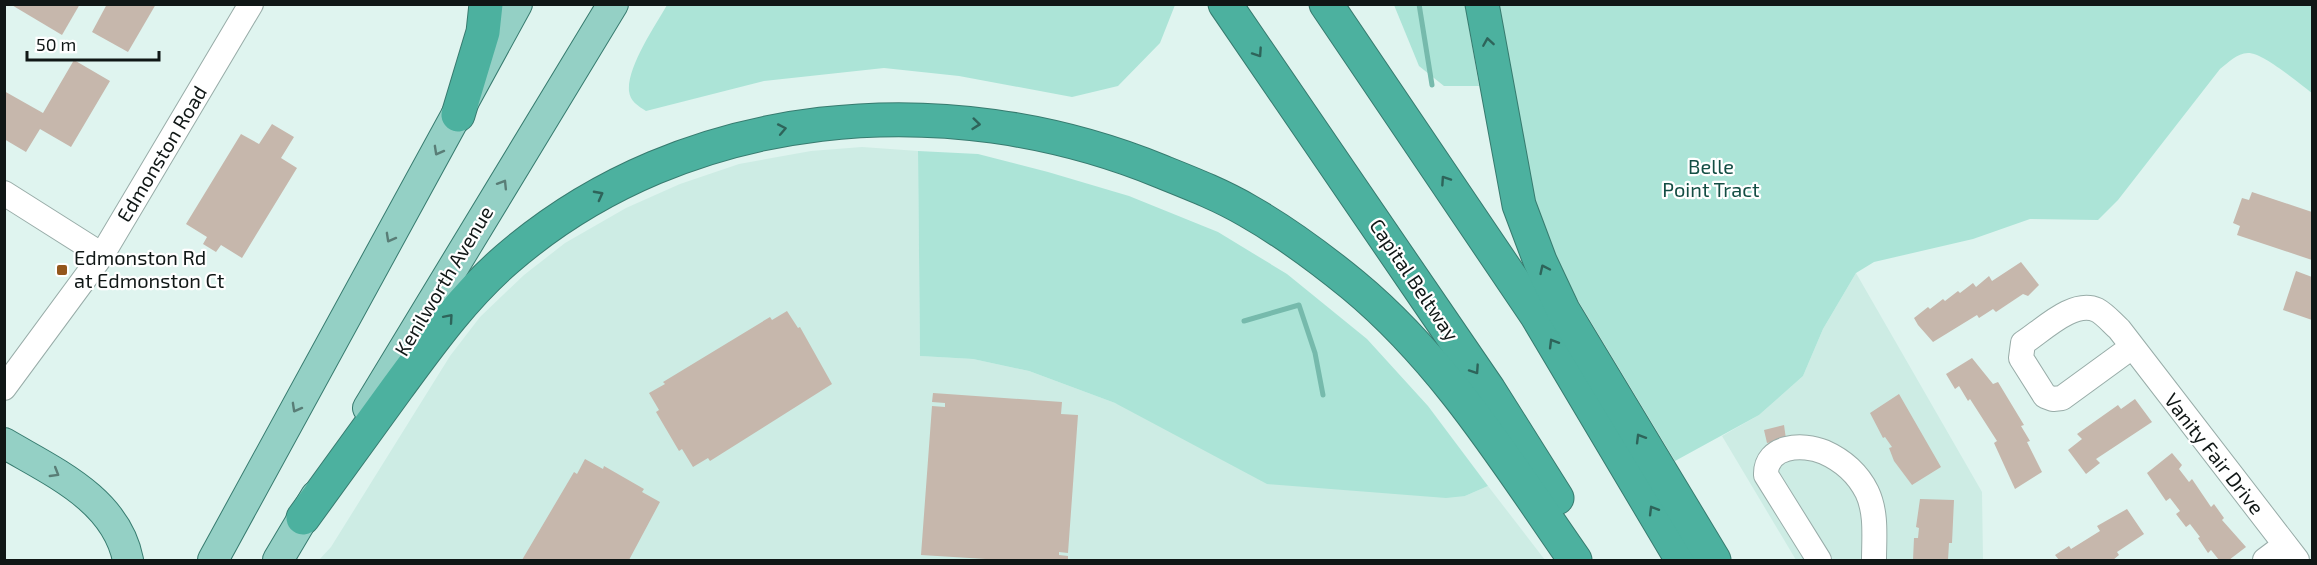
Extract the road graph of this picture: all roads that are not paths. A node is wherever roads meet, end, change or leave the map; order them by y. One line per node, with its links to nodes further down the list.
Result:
1 (251, 4): 10 (street, Edmonston Road)
2 (486, 4): 8 (highway)
3 (517, 4): 8 (main road)
4 (614, 4): 14 (main road, Kenilworth Avenue, one-way to 4)
5 (1225, 4): 20 (highway, Capital Beltway, one-way to 20)
6 (1326, 4): 21 (highway, one-way to 6)
7 (1482, 4): 22 (highway, one-way to 7)
8 (458, 115): 17 (main road, one-way to 17)
9 (4, 193): 10 (street)
10 (102, 255): 12 (street, Edmonston Road)
11 (2132, 347): 15 (street, Vanity Fair Drive)
12 (4, 388)
13 (4, 443): 16 (main road, one-way to 16)
14 (303, 518): 18 (main road, Kenilworth Avenue); 19 (highway, one-way to 19)
15 (2291, 553): 25 (street)
16 (128, 561)
17 (213, 561)
18 (278, 561)
19 (1575, 561)
20 (1595, 561)
21 (1682, 561)
22 (1714, 561)
23 (1819, 561): 24 (street)
24 (1874, 561)
25 (2265, 561)

